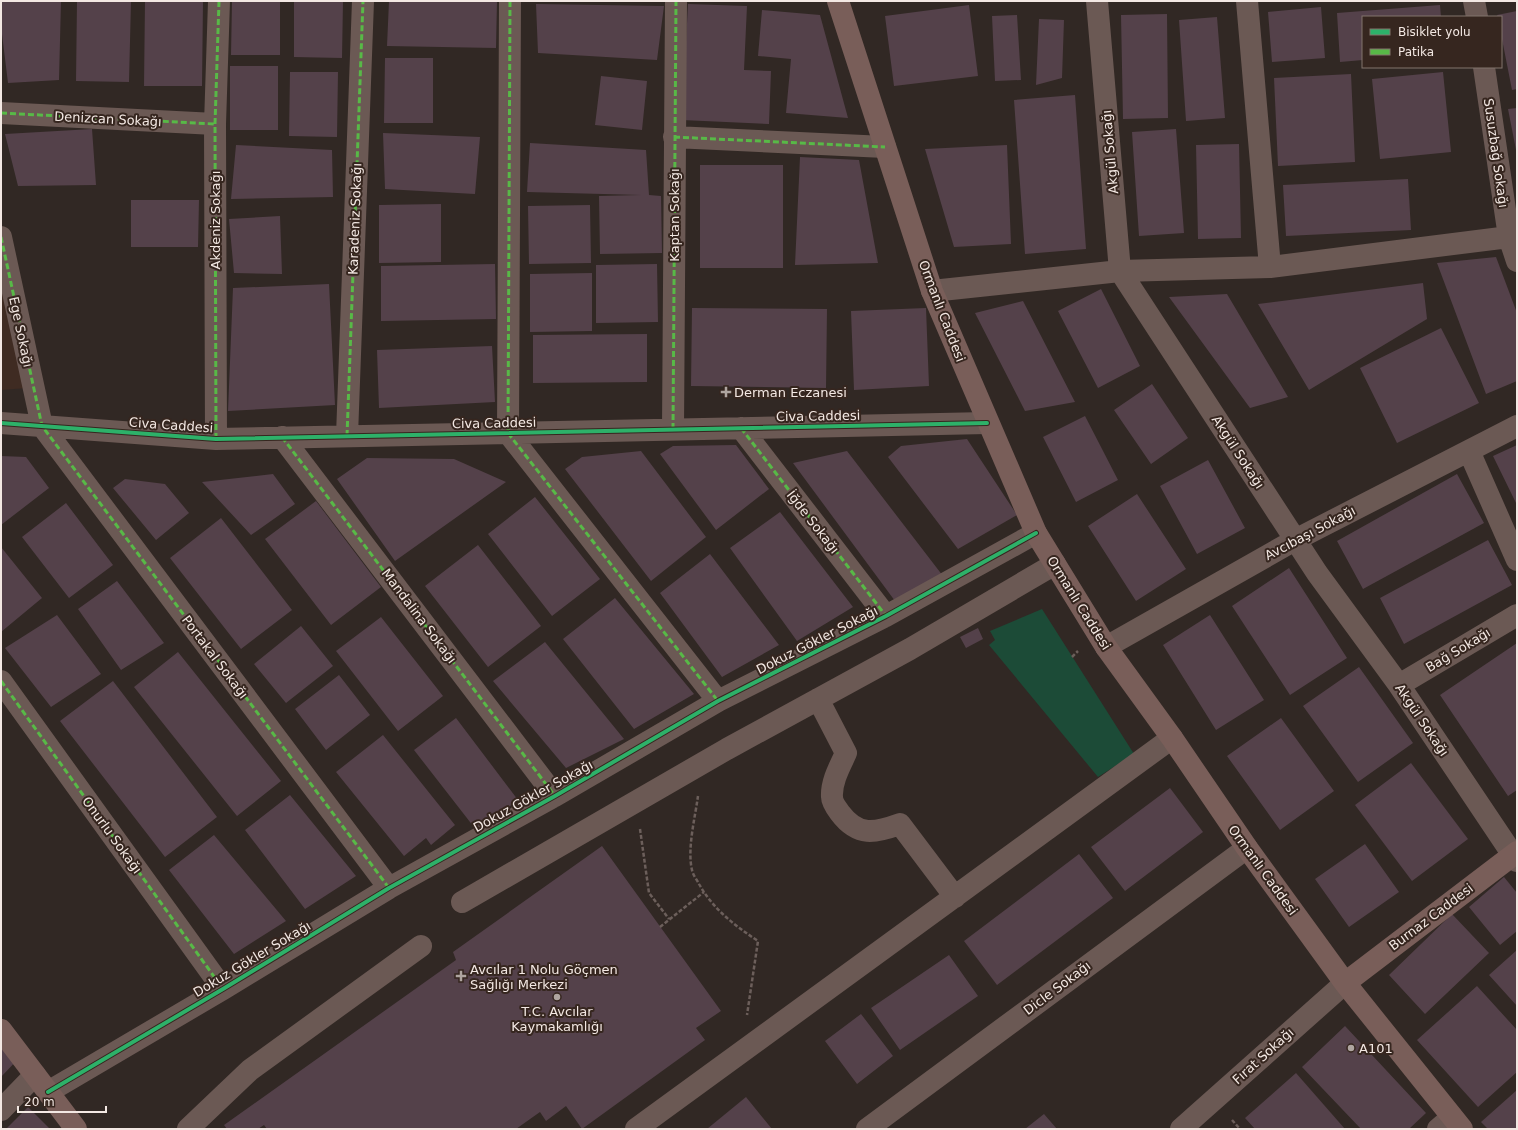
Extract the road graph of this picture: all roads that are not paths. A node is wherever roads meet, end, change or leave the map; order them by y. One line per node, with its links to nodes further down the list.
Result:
1 (219, 1): 12 (street, Akdeniz Sokağı)
2 (363, 1): 28 (street, Karadeniz Sokağı)
3 (510, 1): 27 (street)
4 (676, 1): 13 (street, Kaptan Sokağı)
5 (838, 1): 14 (main road, Ormanlı Caddesi)
6 (1097, 1): 19 (street, Akgül Sokağı)
7 (1247, 1): 18 (street)
8 (1474, 1): 9 (street)
9 (1477, 16)
10 (1484, 68): 15 (street, Susuzbağ Sokağı)
11 (1, 113): 12 (street, Denizcan Sokağı)
12 (215, 124): 30 (street, Akdeniz Sokağı)
13 (674, 137): 14 (street); 26 (street, Kaptan Sokağı)
14 (885, 147): 20 (main road, Ormanlı Caddesi)
15 (1508, 237): 17 (street, Susuzbağ Sokağı); 18 (street)
16 (1, 238): 23 (street, Ege Sokağı)
17 (1517, 261)
18 (1270, 267): 19 (street)
19 (1120, 270): 20 (street); 33 (street, Akgül Sokağı)
20 (932, 291): 22 (main road, Ormanlı Caddesi)
21 (1, 423): 23 (street, Civa Caddesi)
22 (987, 423): 25 (street, Civa Caddesi); 32 (main road, Ormanlı Caddesi)
23 (42, 426): 30 (street, Civa Caddesi); 47 (street, Portakal Sokağı)
24 (1517, 426): 31 (street, Avcıbaşı Sokağı)
25 (741, 428): 26 (street, Civa Caddesi); 37 (street, İğde Sokağı)
26 (673, 429): 27 (street, Civa Caddesi)
27 (508, 433): 28 (street, Civa Caddesi); 42 (street)
28 (347, 436): 29 (street, Civa Caddesi)
29 (282, 437): 30 (street, Civa Caddesi); 44 (street, Mandalina Sokağı)
30 (216, 439)
31 (1469, 451): 33 (street, Avcıbaşı Sokağı); 34 (street)
32 (1036, 533): 35 (main road, Ormanlı Caddesi); 37 (street, Dokuz Gökler Sokağı)
33 (1295, 540): 38 (street, Avcıbaşı Sokağı); 40 (street, Akgül Sokağı)
34 (1517, 560)
35 (1055, 564): 38 (main road, Ormanlı Caddesi); 41 (street)
36 (1517, 615): 40 (street, Bağ Sokağı)
37 (886, 616): 42 (street, Dokuz Gökler Sokağı)
38 (1106, 648): 43 (main road, Ormanlı Caddesi)
39 (1, 681): 52 (street, Onurlu Sokağı)
40 (1399, 685): 46 (street, Akgül Sokağı)
41 (818, 699): 48 (street); 49 (street)
42 (718, 701): 44 (street, Dokuz Gökler Sokağı)
43 (1172, 738): 45 (main road, Ormanlı Caddesi); 48 (street)
44 (555, 796): 47 (street, Dokuz Gökler Sokağı)
45 (1247, 848): 51 (main road, Ormanlı Caddesi); 61 (street, Dicle Sokağı)
46 (1515, 856): 51 (main road, Burnaz Caddesi)
47 (389, 888): 52 (street, Dokuz Gökler Sokağı)
48 (955, 897): 60 (street)
49 (462, 902)
50 (421, 946): 59 (street)
51 (1345, 983): 57 (main road, Ormanlı Caddesi); 62 (street, Fırat Sokağı)
52 (223, 989): 55 (street, Dokuz Gökler Sokağı)
53 (1, 1030): 54 (main road)
54 (35, 1074): 55 (main road); 56 (street)
55 (48, 1092): 58 (main road)
56 (1, 1110)
57 (1451, 1125)
58 (76, 1129)
59 (188, 1129)
60 (636, 1129)
61 (867, 1129)
62 (1181, 1129)

